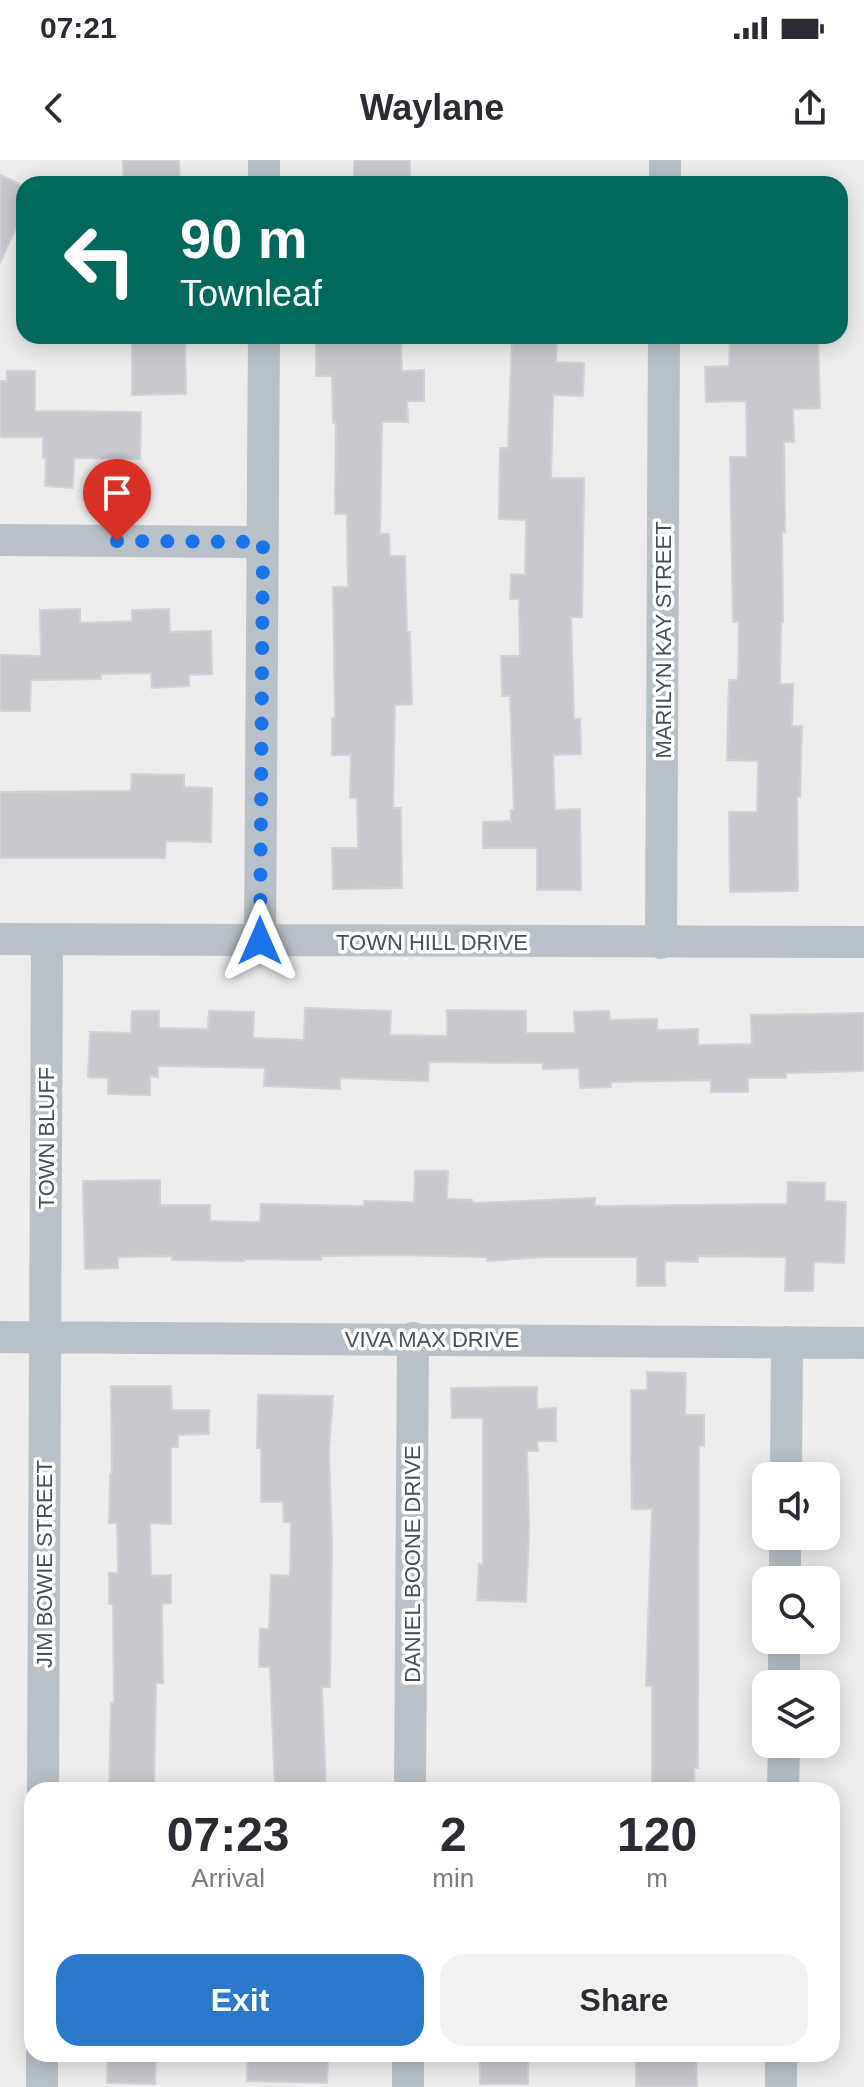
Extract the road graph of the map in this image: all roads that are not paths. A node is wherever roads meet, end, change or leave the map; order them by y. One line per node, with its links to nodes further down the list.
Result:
1 (264, 344): 4 (street)
2 (664, 344): 9 (street, MARILYN KAY STREET)
3 (0, 540): 4 (street)
4 (263, 542): 7 (street)
5 (0, 939): 6 (street, TOWN HILL DRIVE)
6 (47, 940): 7 (street, TOWN HILL DRIVE); 11 (street, TOWN BLUFF)
7 (260, 941): 9 (street, TOWN HILL DRIVE)
8 (864, 942): 9 (street, TOWN HILL DRIVE)
9 (661, 943)
10 (0, 1337): 11 (street, VIVA MAX DRIVE)
11 (45, 1337): 12 (street, VIVA MAX DRIVE); 17 (street, JIM BOWIE STREET)
12 (413, 1338): 13 (street, VIVA MAX DRIVE); 18 (street, DANIEL BOONE DRIVE)
13 (787, 1342): 14 (street, VIVA MAX DRIVE); 15 (street)
14 (864, 1343)
15 (786, 1462)
16 (784, 1758): 19 (street)
17 (43, 1782)
18 (410, 1782)
19 (783, 1782)
20 (42, 2062): 23 (street)
21 (408, 2062): 24 (street)
22 (781, 2062): 25 (street)
23 (42, 2087)
24 (408, 2087)
25 (781, 2087)

